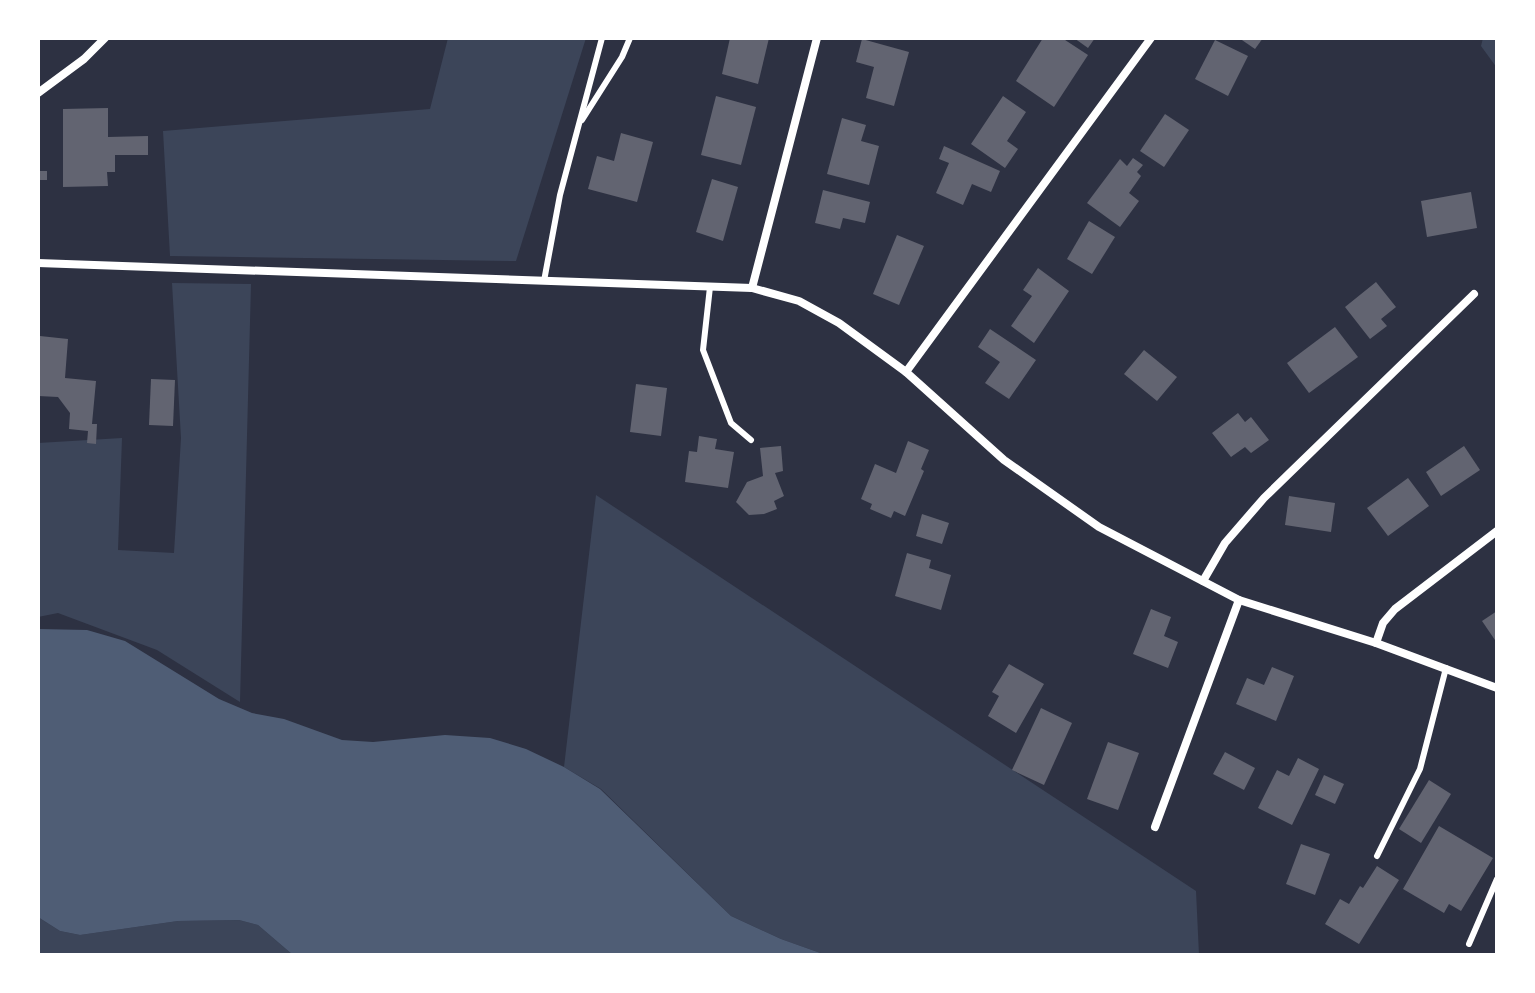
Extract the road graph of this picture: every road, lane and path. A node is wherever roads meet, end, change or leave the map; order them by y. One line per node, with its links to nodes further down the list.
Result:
1 (105, 38): 6 (street)
2 (602, 38): 7 (lane)
3 (630, 38): 7 (lane)
4 (817, 38): 11 (street)
5 (1151, 38): 13 (street)
6 (38, 93)
7 (578, 126): 9 (lane)
8 (38, 263): 9 (street)
9 (544, 281): 10 (street)
10 (710, 287): 11 (street); 14 (lane)
11 (752, 288): 13 (street)
12 (1474, 294): 16 (street)
13 (906, 372): 16 (street)
14 (751, 440)
15 (1497, 531): 18 (street)
16 (1203, 581): 17 (street)
17 (1239, 600): 18 (street); 21 (street)
18 (1376, 643): 19 (street)
19 (1446, 668): 20 (street); 22 (lane)
20 (1497, 688)
21 (1155, 827)
22 (1377, 856)
23 (1497, 879): 24 (lane)
24 (1469, 944)

